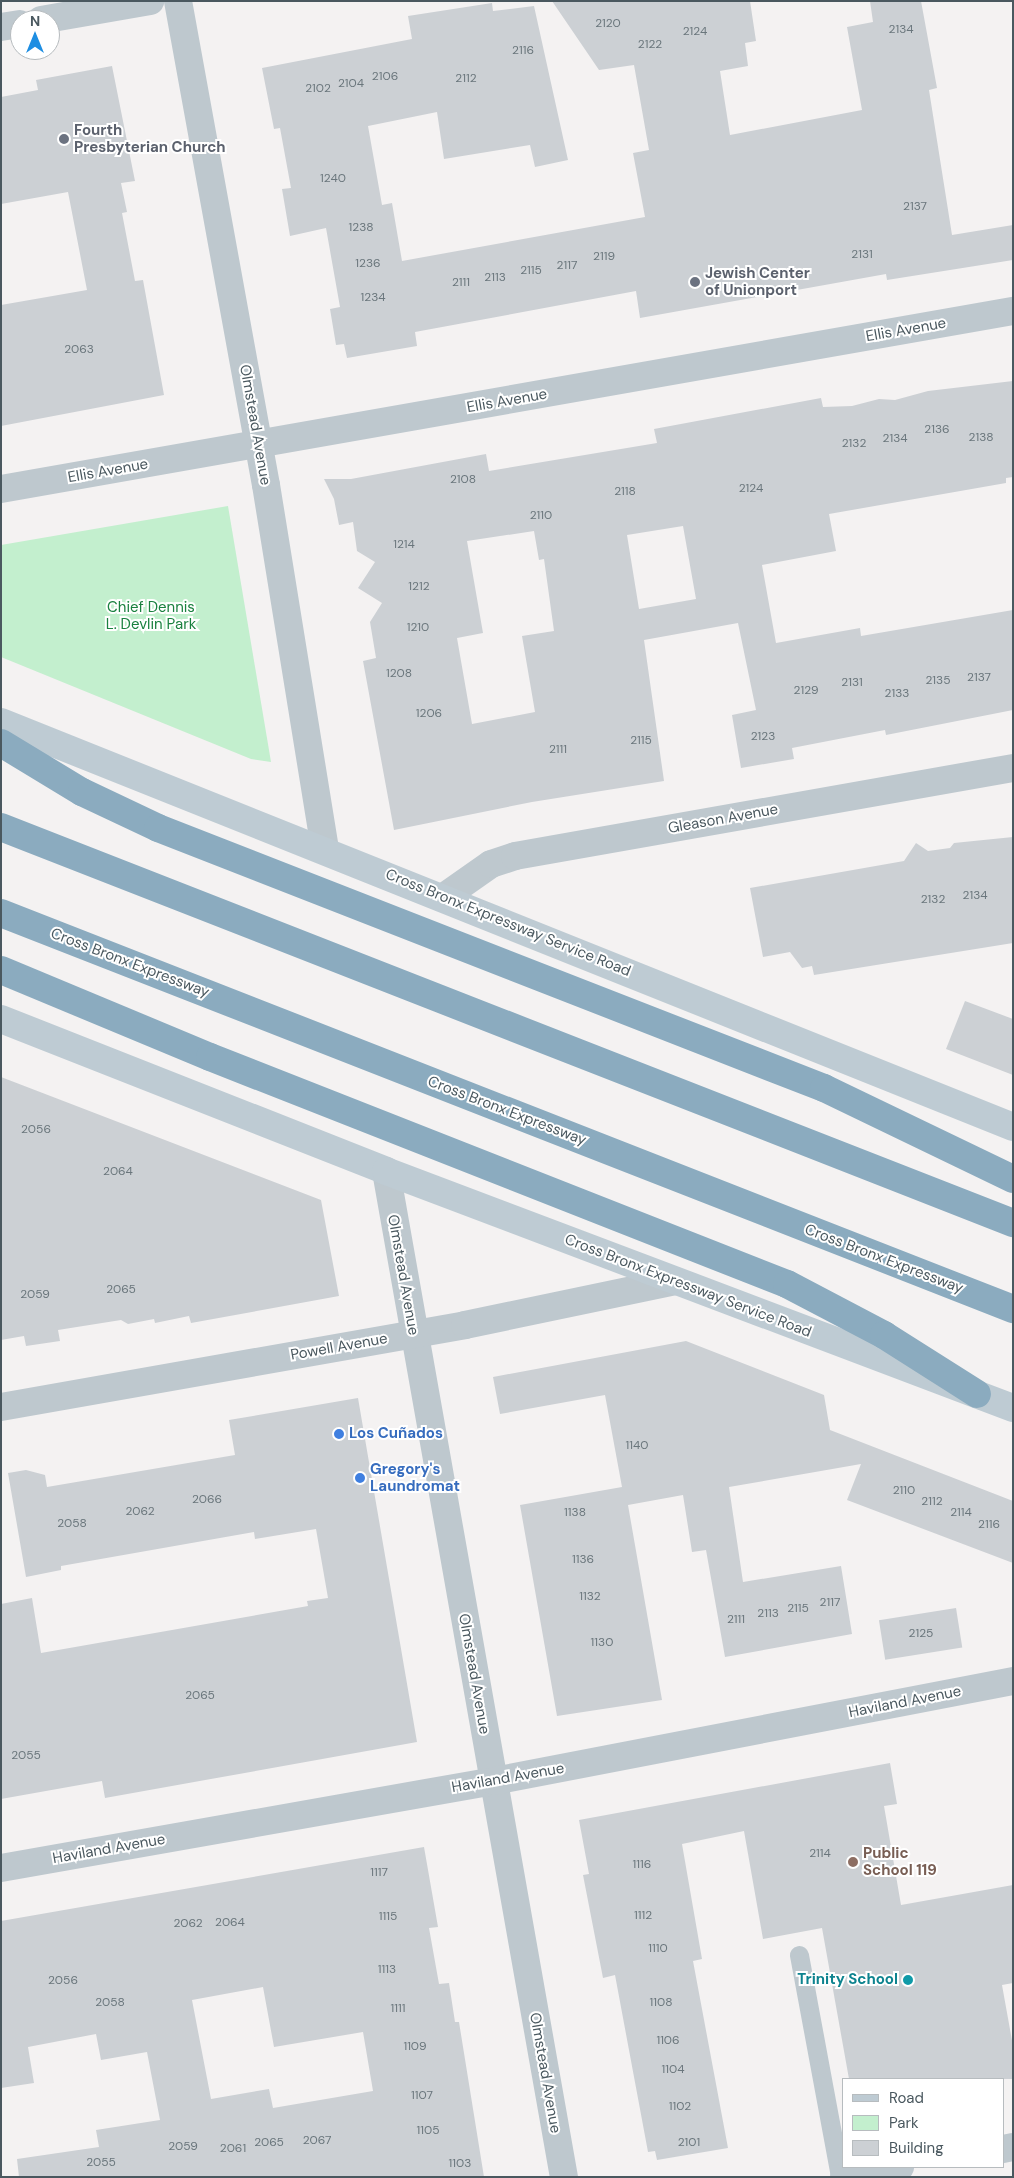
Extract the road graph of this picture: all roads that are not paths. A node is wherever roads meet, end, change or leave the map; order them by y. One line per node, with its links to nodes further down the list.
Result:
1 (150, 1): 3 (street)
2 (178, 1): 5 (street, Olmstead Avenue)
3 (60, 17)
4 (1013, 311): 5 (street, Ellis Avenue)
5 (259, 445): 6 (street, Ellis Avenue); 11 (street, Olmstead Avenue)
6 (1, 489)
7 (1, 722): 11 (main road, Cross Bronx Expressway Service Road)
8 (1, 743): 18 (highway)
9 (1013, 768): 12 (street, Gleason Avenue)
10 (1, 827): 19 (highway)
11 (326, 850): 12 (main road, Cross Bronx Expressway Service Road)
12 (444, 897): 16 (main road, Cross Bronx Expressway Service Road)
13 (1, 913): 21 (highway, Cross Bronx Expressway)
14 (1, 970): 23 (highway)
15 (1, 1019): 17 (main road, Cross Bronx Expressway Service Road)
16 (1013, 1127)
17 (386, 1171): 20 (main road, Cross Bronx Expressway Service Road); 22 (street, Olmstead Avenue)
18 (1013, 1179)
19 (1013, 1223)
20 (675, 1282): 22 (street, Powell Avenue); 23 (main road, Cross Bronx Expressway Service Road)
21 (1013, 1310)
22 (413, 1334): 24 (street, Powell Avenue); 27 (street, Olmstead Avenue)
23 (977, 1394): 25 (main road, Cross Bronx Expressway Service Road)
24 (1, 1407)
25 (1013, 1408)
26 (1013, 1681): 27 (street, Haviland Avenue)
27 (494, 1781): 28 (street, Haviland Avenue); 31 (street, Olmstead Avenue)
28 (1, 1868)
29 (799, 1955): 32 (lane)
30 (894, 2168): 33 (street)
31 (564, 2177)
32 (840, 2177)
33 (844, 2177)

